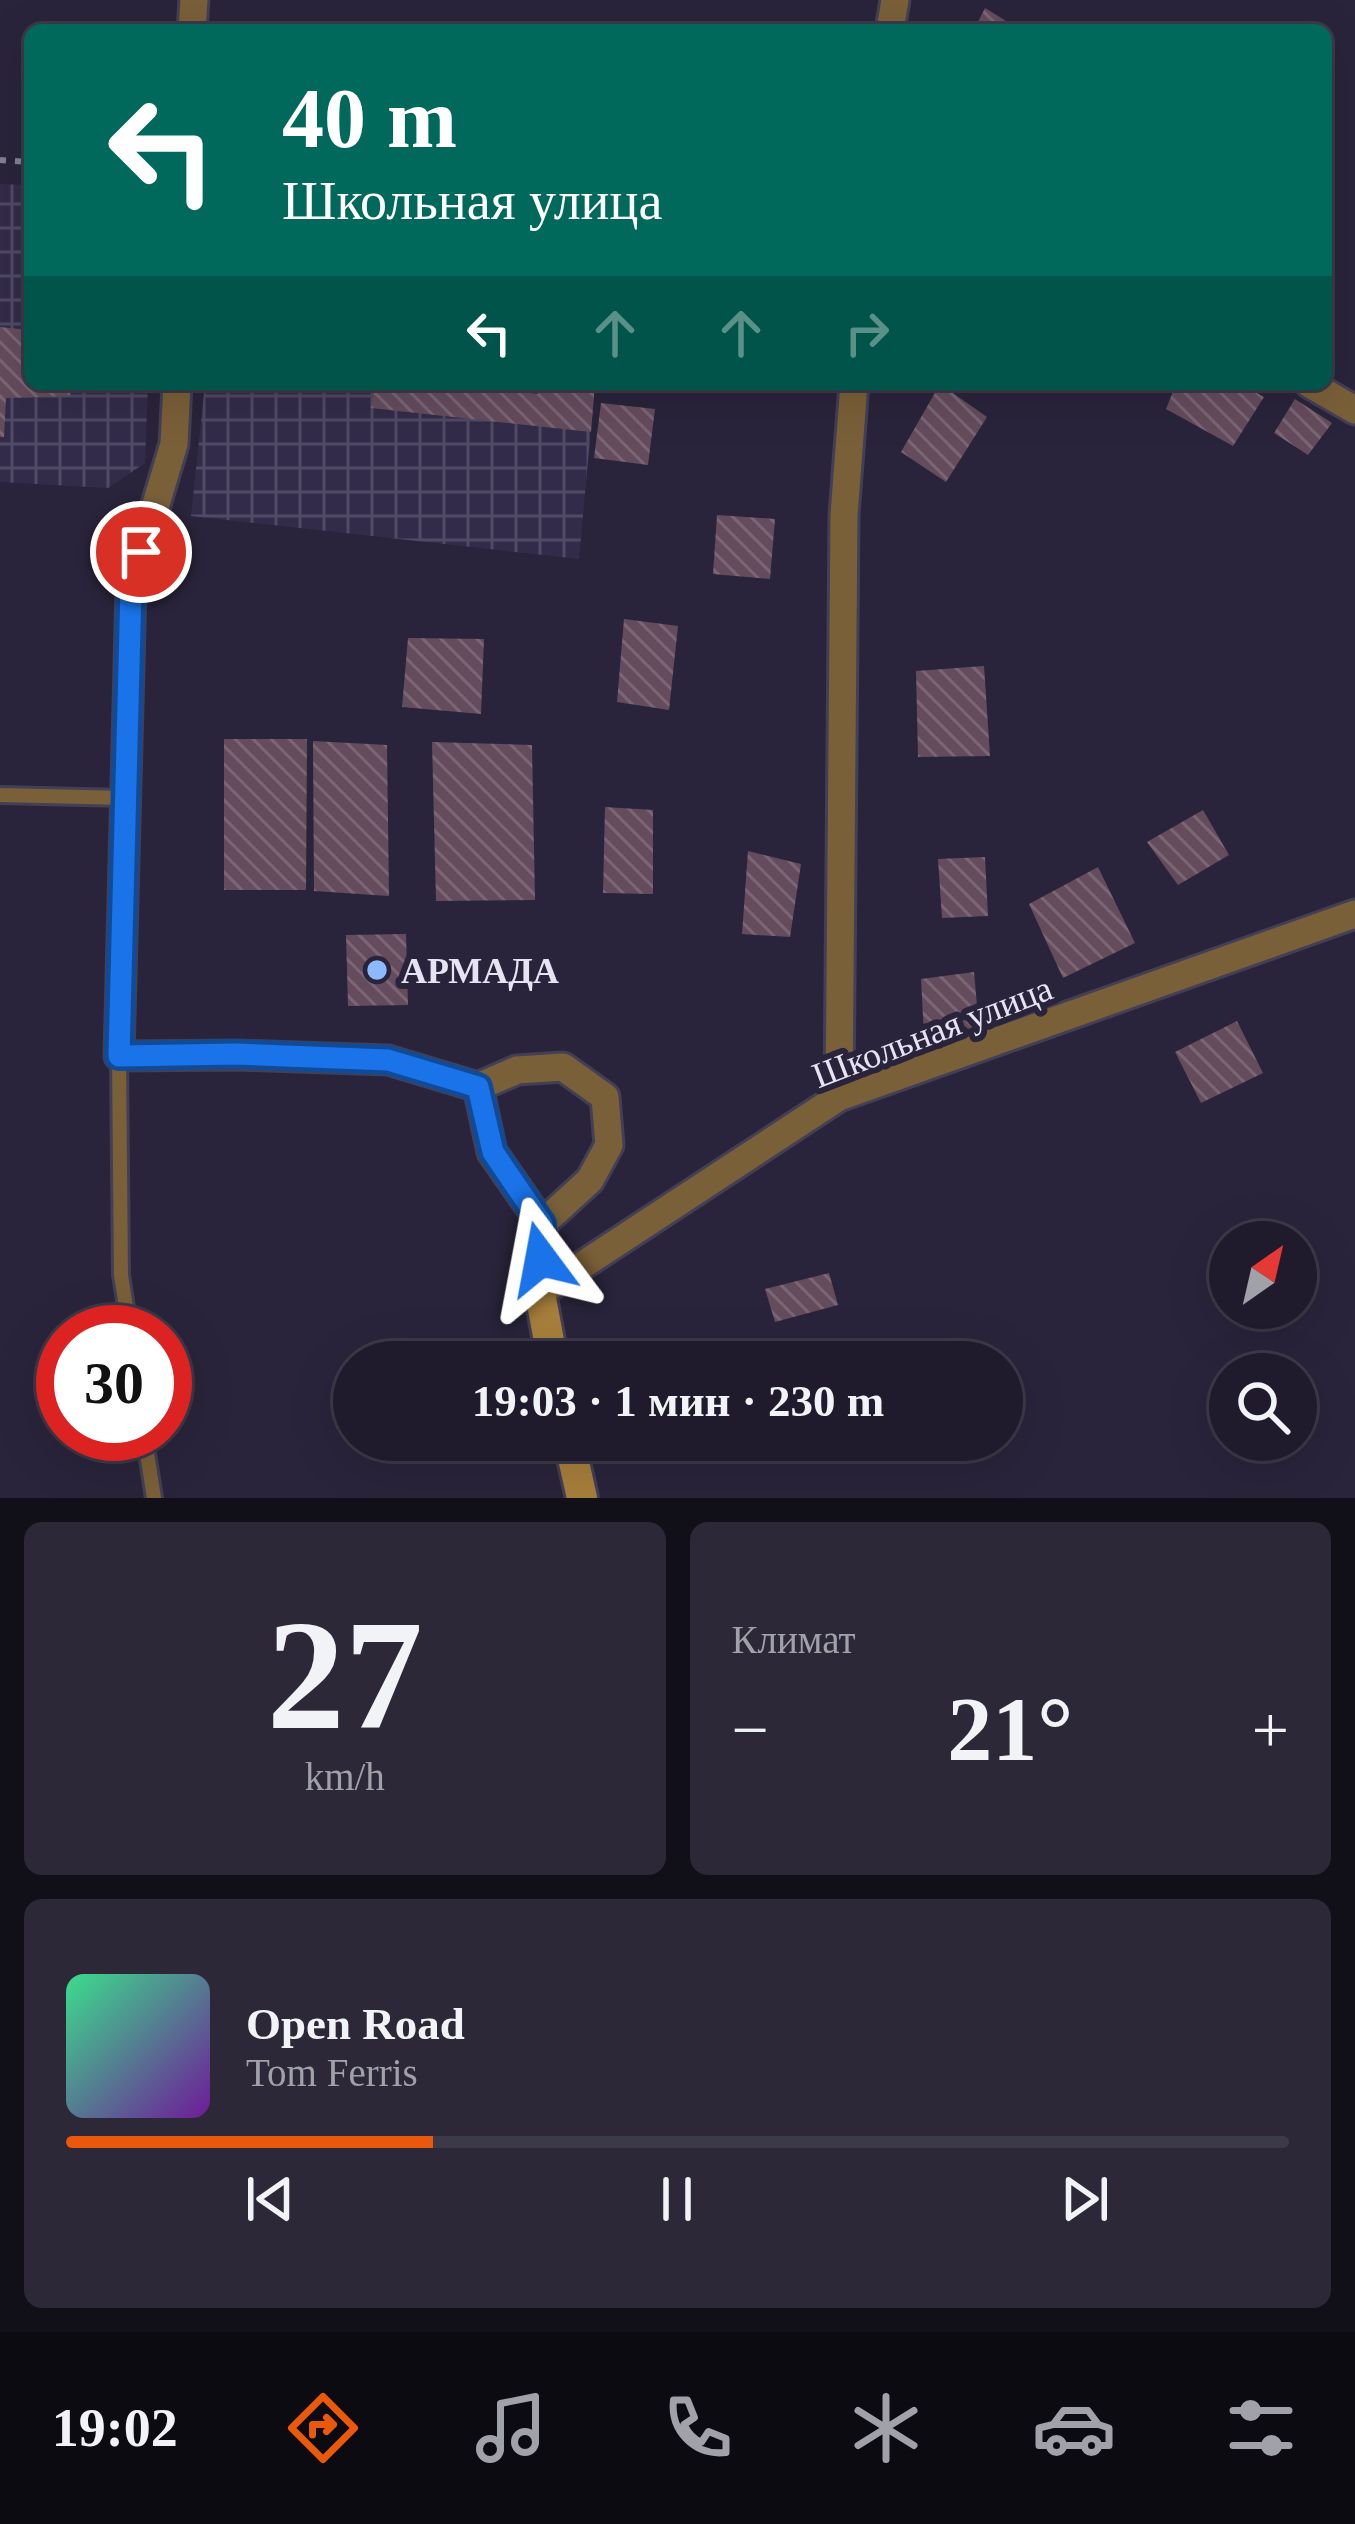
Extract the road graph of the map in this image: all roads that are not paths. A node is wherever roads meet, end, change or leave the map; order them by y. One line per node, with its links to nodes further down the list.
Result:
1 (177, 390): 6 (street)
2 (854, 390): 10 (street)
3 (1320, 390): 4 (street)
4 (1355, 410)
5 (0, 795): 6 (lane)
6 (125, 798): 8 (street)
7 (1355, 914): 10 (street, Школьная улица)
8 (119, 1056): 9 (street); 13 (lane)
9 (478, 1087): 11 (street); 11 (street)
10 (839, 1097): 12 (street, Школьная улица)
11 (542, 1224): 12 (street)
12 (539, 1293): 14 (street)
13 (126, 1305)
14 (549, 1341)
15 (148, 1461): 17 (lane)
16 (574, 1461): 18 (street)
17 (154, 1498)
18 (582, 1498)

